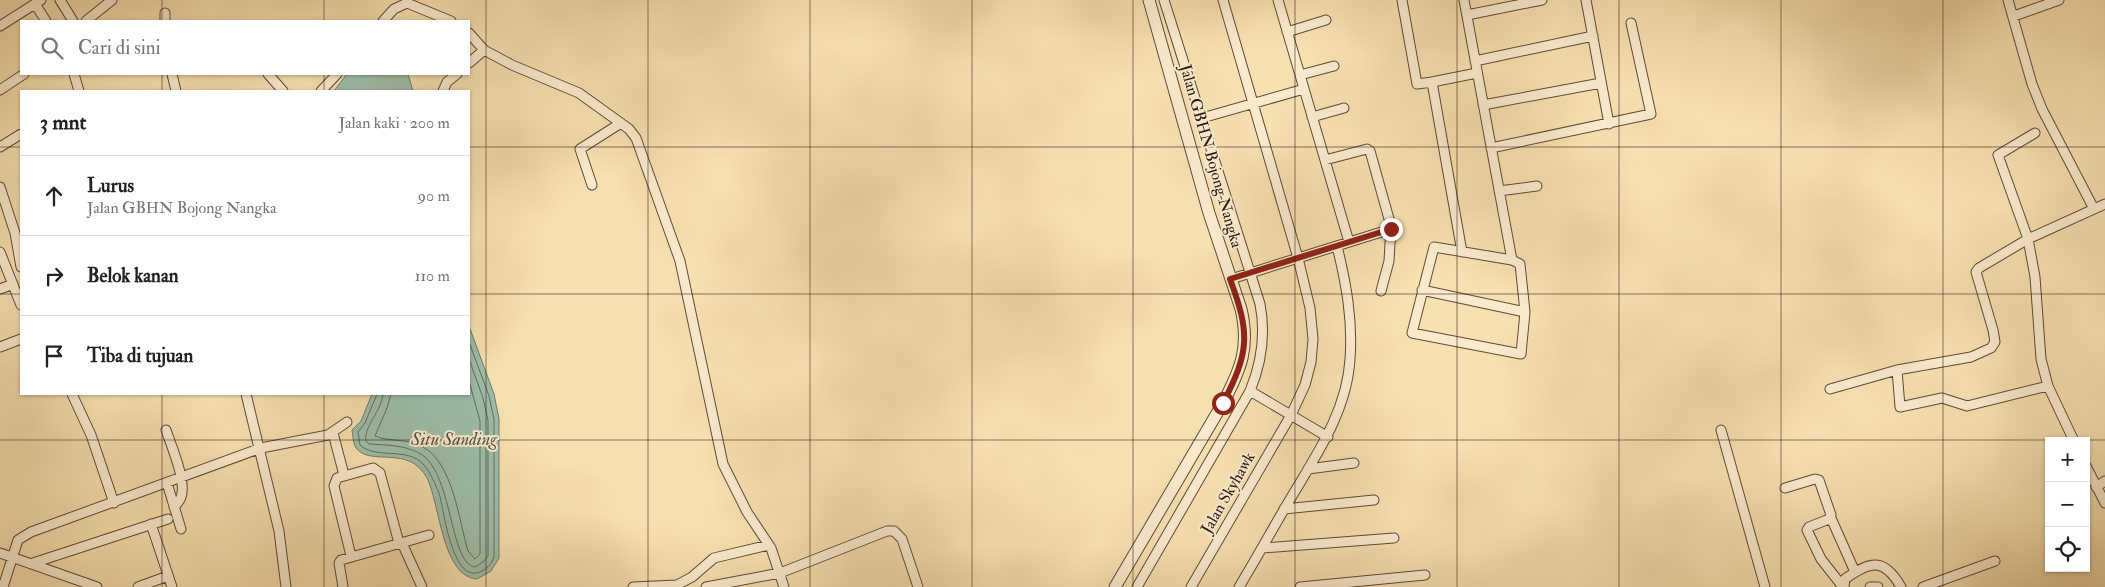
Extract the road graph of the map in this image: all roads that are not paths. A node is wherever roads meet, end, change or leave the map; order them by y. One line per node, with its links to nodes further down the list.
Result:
1 (60, 0): 18 (street)
2 (112, 0): 19 (street)
3 (1149, 0): 77 (street, Jalan GBHN Bojong Nangka)
4 (1164, 0): 53 (street)
5 (1223, 0): 49 (street, Jalan Skyhawk)
6 (1278, 0): 25 (street)
7 (1402, 0): 40 (street)
8 (1464, 0): 15 (street)
9 (1542, 0): 15 (street)
10 (1586, 0): 27 (street)
11 (2008, 0): 16 (street)
12 (2059, 0): 16 (street)
13 (38, 2): 17 (street); 24 (street)
14 (412, 2): 20 (street); 21 (street)
15 (1467, 15): 29 (street)
16 (2014, 16): 66 (street)
17 (46, 20)
18 (72, 20)
19 (87, 20)
20 (384, 20)
21 (449, 20)
22 (1326, 20): 25 (street)
23 (1631, 23): 55 (street)
24 (0, 26)
25 (1287, 32): 39 (street)
26 (470, 34): 28 (street)
27 (1593, 36): 29 (street); 41 (street)
28 (484, 50): 30 (street); 54 (street)
29 (1475, 61): 32 (street)
30 (470, 62)
31 (1334, 66): 39 (street)
32 (1477, 73): 40 (street); 50 (street)
33 (22, 75): 43 (street)
34 (74, 75): 44 (street)
35 (172, 75): 45 (street)
36 (269, 75): 46 (street)
37 (336, 75): 47 (street)
38 (456, 75): 48 (street)
39 (1300, 75): 42 (street)
40 (1432, 82): 72 (street)
41 (1601, 82): 50 (street); 55 (street)
42 (1304, 89): 49 (street); 52 (street)
43 (0, 90)
44 (79, 90)
45 (176, 90)
46 (282, 90)
47 (322, 90)
48 (443, 90)
49 (1253, 104): 53 (street); 74 (street, Jalan Skyhawk)
50 (1483, 105): 59 (street)
51 (1344, 108): 52 (street)
52 (1312, 117): 60 (street)
53 (1202, 118): 76 (street)
54 (620, 123): 61 (street); 121 (street)
55 (1609, 124): 59 (street)
56 (2035, 133): 68 (street)
57 (20, 135): 58 (street)
58 (0, 148)
59 (1491, 148): 64 (street)
60 (1325, 160): 67 (street); 69 (street)
61 (592, 185)
62 (1537, 186): 64 (street)
63 (0, 188): 73 (street)
64 (1499, 191): 75 (street)
65 (2105, 204): 66 (street)
66 (2094, 209): 68 (street)
67 (1391, 229): 69 (street); 81 (street)
68 (2028, 239): 86 (street); 87 (street)
69 (1349, 242): 70 (street)
70 (1337, 246): 74 (street); 97 (street)
71 (0, 252): 78 (street)
72 (1462, 252): 75 (street); 80 (street)
73 (20, 255)
74 (1298, 258): 76 (street); 92 (street, Jalan Skyhawk)
75 (1512, 260): 83 (street)
76 (1250, 273): 77 (street); 89 (street)
77 (1230, 279): 145 (street, Jalan GBHN Bojong Nangka)
78 (13, 284): 79 (street); 82 (street)
79 (0, 289)
80 (1422, 290): 83 (street); 83 (street)
81 (1381, 291)
82 (20, 302)
83 (1525, 312)
84 (20, 339): 85 (street)
85 (0, 348)
86 (1897, 370): 87 (street); 88 (street)
87 (2048, 386): 98 (street)
88 (1830, 389)
89 (1250, 391): 92 (street); 146 (street)
90 (72, 395): 110 (street)
91 (246, 395): 99 (street)
92 (1291, 414): 97 (street); 147 (street, Jalan Skyhawk)
93 (347, 422): 96 (street)
94 (166, 430): 104 (street)
95 (1722, 430): 150 (street)
96 (334, 433): 99 (street); 103 (street)
97 (1328, 436): 101 (street)
98 (2072, 437)
99 (261, 448): 104 (street); 138 (street)
100 (1354, 464): 101 (street)
101 (1308, 469): 113 (street)
102 (2090, 474): 107 (street)
103 (344, 475): 120 (street); 124 (street)
104 (180, 478): 106 (street); 112 (street)
105 (2105, 481): 107 (street)
106 (167, 483): 110 (street); 112 (street)
107 (2096, 487): 111 (street)
108 (1785, 488): 114 (street)
109 (1374, 500): 113 (street)
110 (114, 503): 125 (street)
111 (2105, 503)
112 (174, 507): 117 (street)
113 (1284, 509): 122 (street)
114 (1831, 518): 128 (street); 151 (street)
115 (168, 519): 116 (street)
116 (151, 524): 127 (street); 131 (street)
117 (181, 530)
118 (429, 536): 120 (street)
119 (1394, 538): 122 (street)
120 (400, 543): 124 (street); 140 (street)
121 (769, 545): 129 (street); 133 (street)
122 (1262, 548): 148 (street)
123 (0, 553): 125 (street)
124 (351, 556): 139 (street)
125 (12, 557): 127 (street); 134 (street)
126 (1995, 561): 155 (street)
127 (33, 563): 135 (street)
128 (1855, 572): 151 (street); 154 (street)
129 (780, 573): 142 (street); 143 (street); 144 (street)
130 (1425, 575): 149 (street)
131 (168, 576): 136 (street); 137 (street)
132 (654, 586): 133 (street); 141 (street)
133 (678, 586)
134 (2, 587)
135 (97, 587)
136 (138, 587)
137 (172, 587)
138 (286, 587)
139 (343, 587)
140 (422, 587)
141 (633, 587)
142 (706, 587)
143 (784, 587)
144 (918, 587)
145 (1115, 587)
146 (1137, 587)
147 (1191, 587)
148 (1239, 587)
149 (1300, 587)
150 (1764, 587)
151 (1843, 587)
152 (1870, 587): 153 (street)
153 (1878, 587)
154 (1901, 587)
155 (1923, 587)

